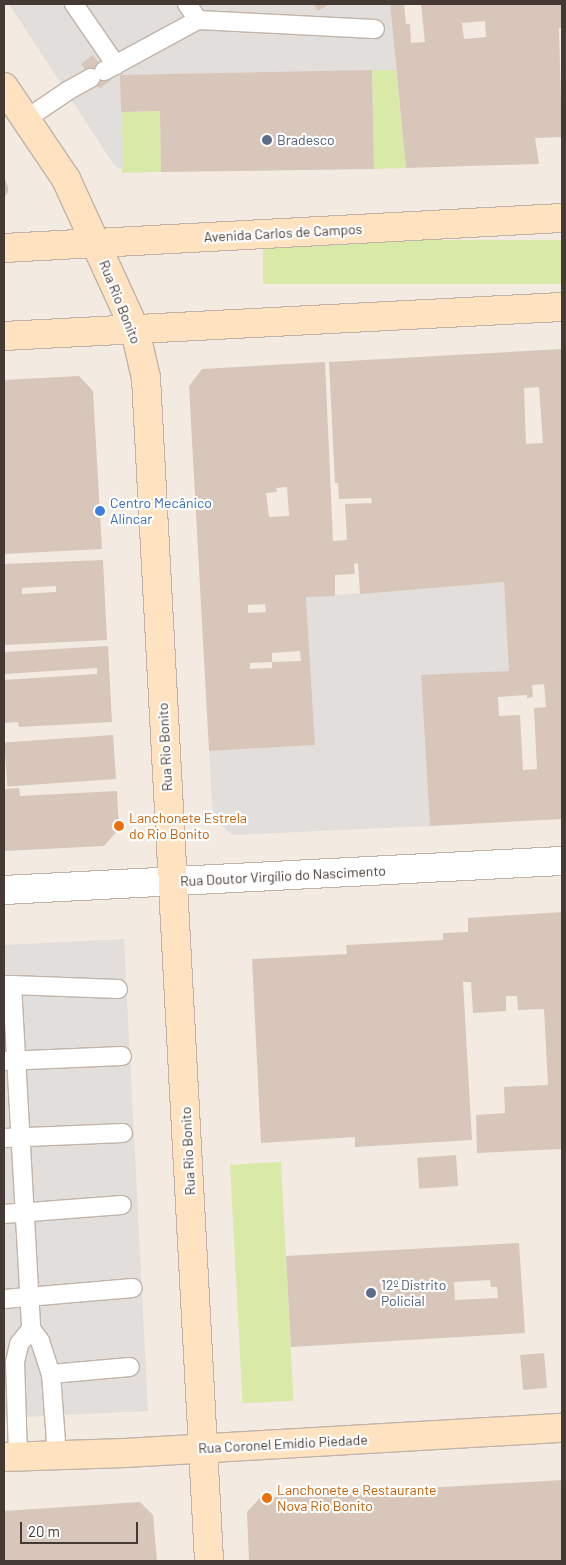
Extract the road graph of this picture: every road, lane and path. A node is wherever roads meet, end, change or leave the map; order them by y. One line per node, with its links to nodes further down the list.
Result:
1 (74, 4): 5 (lane)
2 (187, 4): 3 (lane)
3 (198, 20): 4 (lane); 5 (lane)
4 (375, 29)
5 (104, 71): 7 (lane)
6 (4, 86): 7 (street, Rua Rio Bonito)
7 (26, 119): 9 (street, Rua Rio Bonito)
8 (562, 218): 9 (street, Avenida Carlos de Campos)
9 (96, 243): 10 (street, Avenida Carlos de Campos); 12 (street, Rua Rio Bonito)
10 (4, 248)
11 (562, 307): 12 (street)
12 (134, 330): 13 (street); 15 (street, Rua Rio Bonito)
13 (4, 336)
14 (562, 861): 15 (street, Rua Doutor Virgílio do Nascimento)
15 (173, 882): 16 (street, Rua Doutor Virgílio do Nascimento); 33 (street, Rua Rio Bonito)
16 (4, 890)
17 (8, 985): 18 (lane); 20 (lane)
18 (118, 989)
19 (122, 1056): 20 (lane)
20 (10, 1060): 22 (lane)
21 (123, 1133): 22 (lane)
22 (12, 1137): 24 (lane)
23 (122, 1205): 24 (lane)
24 (25, 1213): 25 (lane); 27 (lane)
25 (4, 1214)
26 (133, 1288): 27 (lane)
27 (29, 1298): 28 (lane); 29 (lane)
28 (4, 1299)
29 (31, 1329): 31 (lane); 35 (lane)
30 (130, 1367): 31 (lane)
31 (51, 1374): 34 (lane)
32 (562, 1428): 33 (street, Rua Coronel Emídio Piedade)
33 (203, 1449): 34 (street, Rua Coronel Emídio Piedade); 36 (street, Rua Rio Bonito)
34 (57, 1455): 35 (street, Rua Coronel Emídio Piedade)
35 (11, 1457)
36 (209, 1561)

